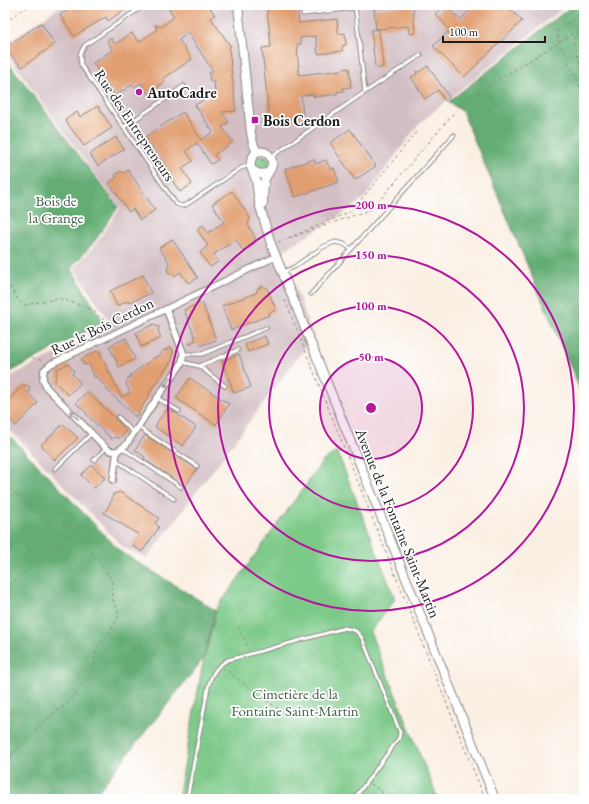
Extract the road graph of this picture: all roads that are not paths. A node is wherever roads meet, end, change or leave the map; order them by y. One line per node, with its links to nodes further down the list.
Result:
1 (145, 5): 8 (lane, Rue des Entrepreneurs)
2 (238, 5): 10 (main road)
3 (355, 6): 4 (lane); 7 (lane)
4 (303, 14)
5 (420, 55): 7 (lane)
6 (184, 86): 8 (lane)
7 (365, 92): 11 (lane)
8 (124, 127): 12 (lane, Rue des Entrepreneurs)
9 (454, 135): 15 (lane)
10 (257, 153): 11 (main road); 12 (main road)
11 (270, 157): 13 (main road)
12 (251, 168): 13 (main road); 14 (main road, Avenue de la Fontaine Saint-Martin)
13 (267, 173): 14 (main road)
14 (262, 213): 16 (main road, Avenue de la Fontaine Saint-Martin)
15 (351, 249): 17 (lane); 18 (lane)
16 (276, 256): 17 (main road, Avenue de la Fontaine Saint-Martin); 19 (street, Rue le Bois Cerdon)
17 (283, 272): 43 (main road, Avenue de la Fontaine Saint-Martin)
18 (311, 294)
19 (166, 309): 22 (street, Rue le Bois Cerdon); 30 (street, Rue le Bois Cerdon, one-way to 19)
20 (266, 328): 22 (lane)
21 (238, 350): 24 (lane)
22 (183, 354): 23 (street, Rue le Bois Cerdon)
23 (182, 362): 24 (lane); 26 (street, Rue le Bois Cerdon, one-way to 26)
24 (199, 366): 25 (lane)
25 (225, 386)
26 (157, 398): 27 (lane); 29 (street, Rue le Bois Cerdon)
27 (179, 411)
28 (118, 417): 31 (lane)
29 (138, 427): 31 (street, Rue le Bois Cerdon); 36 (lane)
30 (92, 433): 32 (street, Rue le Bois Cerdon); 37 (lane)
31 (134, 433): 33 (street, Rue le Bois Cerdon)
32 (106, 448): 33 (street); 34 (lane)
33 (119, 450): 35 (street); 39 (lane)
34 (94, 460)
35 (116, 460): 38 (street); 40 (lane)
36 (197, 466)
37 (55, 469)
38 (113, 480)
39 (181, 487)
40 (174, 499)
41 (187, 799): 42 (lane)
42 (354, 799)
43 (495, 799)

